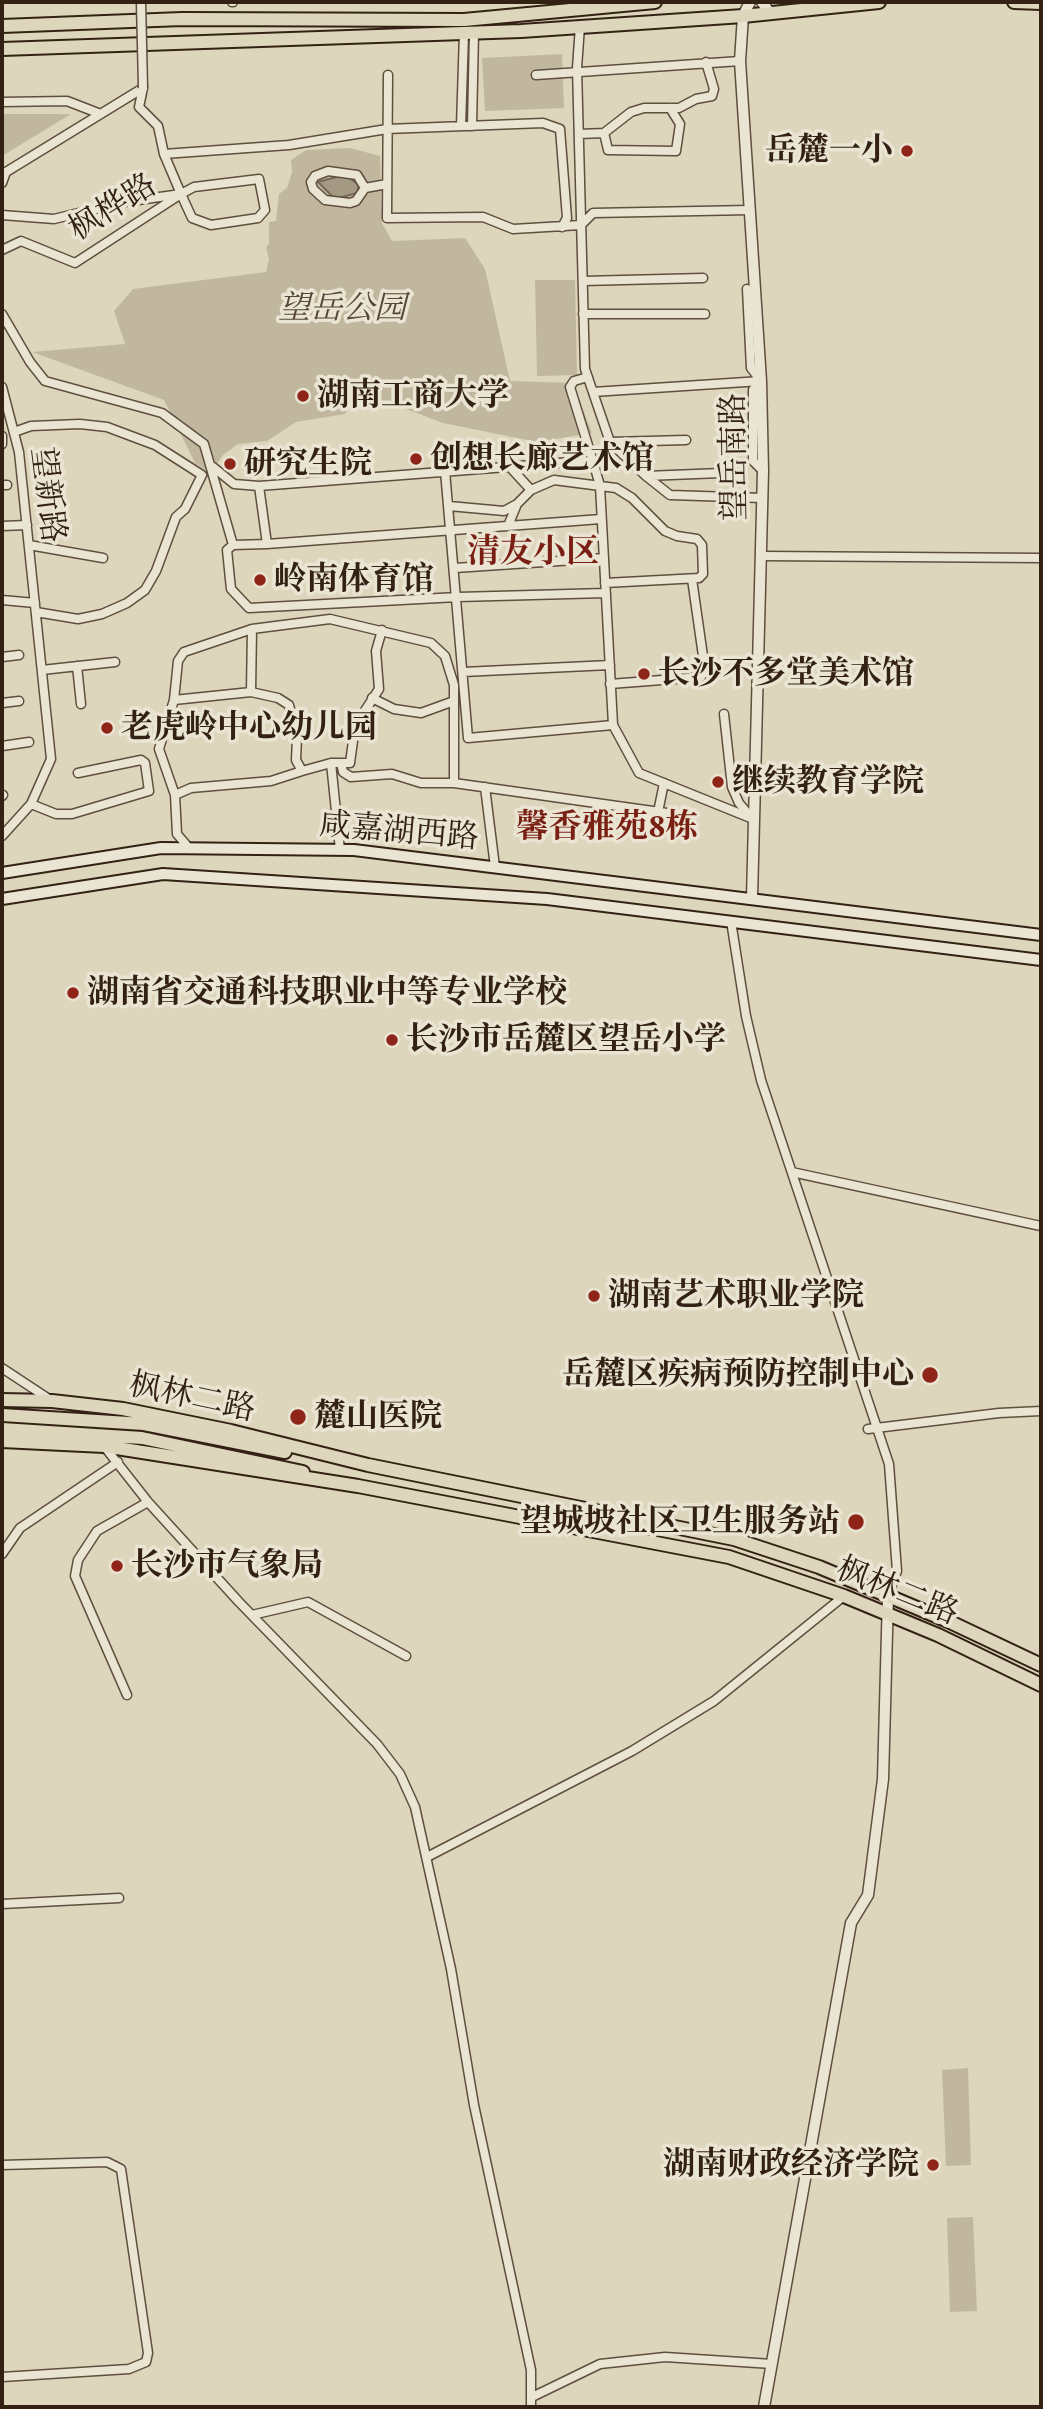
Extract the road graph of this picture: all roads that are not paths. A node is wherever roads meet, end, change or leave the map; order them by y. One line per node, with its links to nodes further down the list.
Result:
1 (141, 2): 19 (street, bridge)
2 (654, 2): 10 (main road)
3 (750, 2): 9 (street)
4 (762, 2): 8 (street)
5 (879, 2): 8 (main road)
6 (1014, 2): 7 (main road)
7 (1041, 3)
8 (770, 13): 9 (main road)
9 (743, 16): 11 (main road); 14 (street, 望岳南路)
10 (2, 26)
11 (580, 26): 12 (main road); 16 (street)
12 (469, 33): 13 (main road); 23 (street); 24 (street)
13 (2, 49)
14 (740, 61): 15 (street); 33 (street, 望岳南路)
15 (706, 62): 16 (street); 21 (street)
16 (577, 72): 18 (street); 27 (street)
17 (388, 75): 25 (street)
18 (536, 75)
19 (143, 88): 22 (street); 28 (street, 枫桦路)
20 (2, 103): 22 (street)
21 (670, 108): 26 (street); 26 (street)
22 (98, 113): 29 (street)
23 (472, 126): 24 (street); 36 (street)
24 (461, 127): 25 (street)
25 (387, 129): 28 (street); 30 (street)
26 (604, 133): 27 (street)
27 (579, 134): 35 (street)
28 (164, 154): 32 (street, 枫桦路)
29 (2, 183)
30 (387, 184): 31 (street); 36 (street)
31 (365, 188): 31 (street)
32 (181, 194): 32 (street); 34 (street); 37 (street, 枫桦路)
33 (750, 210): 35 (street); 45 (street, 望岳南路)
34 (2, 215)
35 (581, 225): 36 (street); 39 (street)
36 (562, 227)
37 (2, 250)
38 (703, 278): 39 (street)
39 (583, 281): 42 (street)
40 (747, 289): 45 (street)
41 (2, 314): 54 (street)
42 (583, 314): 43 (street); 44 (street)
43 (705, 314)
44 (588, 377): 47 (street); 55 (street)
45 (761, 381): 47 (street); 62 (street, 望岳南路)
46 (2, 387): 48 (street, 望新路)
47 (593, 392): 51 (street)
48 (14, 432): 66 (street, 望新路); 83 (street)
49 (2, 436): 52 (street)
50 (686, 440): 51 (street)
51 (610, 442): 58 (street)
52 (2, 444)
53 (509, 466): 55 (street); 56 (street); 61 (street)
54 (213, 467): 59 (street); 72 (street)
55 (595, 468): 60 (street)
56 (446, 471): 59 (street); 64 (street)
57 (722, 473): 58 (street)
58 (646, 476): 62 (street)
59 (258, 486): 70 (street)
60 (600, 486): 61 (street); 65 (street); 78 (street)
61 (531, 490): 63 (street)
62 (762, 498): 73 (street, 望岳南路)
63 (517, 504): 64 (street); 68 (street)
64 (449, 506): 69 (street)
65 (601, 519): 68 (street); 75 (street)
66 (27, 525): 67 (street); 71 (street, 望新路)
67 (2, 526)
68 (508, 526): 69 (street)
69 (451, 530): 70 (street); 77 (street)
70 (267, 544): 72 (street)
71 (29, 545): 74 (street); 83 (street, 望新路)
72 (233, 545): 81 (street)
73 (762, 556): 76 (street); 114 (street, 望岳南路)
74 (103, 558)
75 (604, 558): 77 (street); 79 (street)
76 (1041, 558)
77 (455, 568): 81 (street)
78 (692, 579): 79 (street); 93 (street)
79 (605, 583): 80 (street)
80 (606, 593): 81 (street); 89 (street)
81 (458, 597): 92 (street)
82 (2, 600): 83 (street)
83 (36, 608): 91 (street, 望新路)
84 (252, 629): 85 (street); 94 (street); 96 (street)
85 (382, 630): 95 (street); 98 (street)
86 (19, 655): 87 (street)
87 (2, 657)
88 (115, 662): 90 (street)
89 (610, 665): 92 (street); 93 (street)
90 (77, 666): 91 (street); 100 (street)
91 (42, 670): 113 (street, 望新路)
92 (463, 672): 102 (street)
93 (610, 684): 102 (street)
94 (251, 692): 96 (street); 107 (street)
95 (372, 698): 98 (street); 106 (street)
96 (174, 700): 112 (street)
97 (19, 701): 99 (street)
98 (454, 701): 109 (street)
99 (2, 703)
100 (81, 704)
101 (724, 714): 114 (street)
102 (613, 725): 110 (street)
103 (29, 742): 104 (street)
104 (2, 746)
105 (331, 763): 106 (street); 107 (street); 117 (street)
106 (341, 763): 109 (street)
107 (302, 771): 112 (street)
108 (78, 773): 113 (street)
109 (454, 783): 111 (street)
110 (664, 783): 111 (street); 114 (street)
111 (485, 787): 118 (street)
112 (176, 795): 116 (street)
113 (31, 804): 115 (street, 望新路)
114 (753, 819): 120 (street, 望岳南路)
115 (2, 836)
116 (189, 848): 117 (main road, 咸嘉湖西路); 119 (main road, 咸嘉湖西路)
117 (340, 850): 118 (main road, 咸嘉湖西路)
118 (495, 867): 120 (main road, 咸嘉湖西路)
119 (2, 873)
120 (752, 898): 123 (main road, 咸嘉湖西路)
121 (2, 899): 122 (main road, 咸嘉湖西路)
122 (731, 921): 124 (main road, 咸嘉湖西路); 125 (street)
123 (1041, 935)
124 (1041, 960)
125 (792, 1172): 126 (street); 132 (street)
126 (1041, 1226)
127 (2, 1368): 129 (street)
128 (2, 1400): 129 (main road, 枫林二路)
129 (52, 1401): 138 (main road, 枫林二路)
130 (1041, 1411): 132 (street)
131 (2, 1415): 136 (main road)
132 (873, 1428): 142 (street)
133 (2, 1429): 136 (main road)
134 (2, 1441): 135 (main road, 枫林二路)
135 (104, 1446): 137 (street); 139 (main road, 枫林二路)
136 (258, 1454): 138 (main road, 枫林二路); 139 (main road, 枫林二路)
137 (118, 1462): 140 (street); 141 (street)
138 (368, 1465): 142 (main road, 枫林二路)
139 (358, 1486): 143 (main road, 枫林二路)
140 (148, 1502): 145 (street); 149 (street)
141 (2, 1554)
142 (888, 1595): 144 (street); 147 (main road, 枫林二路)
143 (844, 1596): 144 (main road, 枫林二路); 150 (street)
144 (885, 1614): 148 (main road, 枫林二路); 154 (street)
145 (252, 1615): 146 (street); 150 (street)
146 (406, 1656)
147 (1041, 1665)
148 (1041, 1685)
149 (127, 1695)
150 (428, 1857): 156 (street)
151 (119, 1898): 152 (street)
152 (2, 1904)
153 (2, 2165): 155 (street)
154 (772, 2364): 156 (street); 158 (street)
155 (2, 2377)
156 (532, 2397): 157 (street)
157 (531, 2407)
158 (764, 2407)

